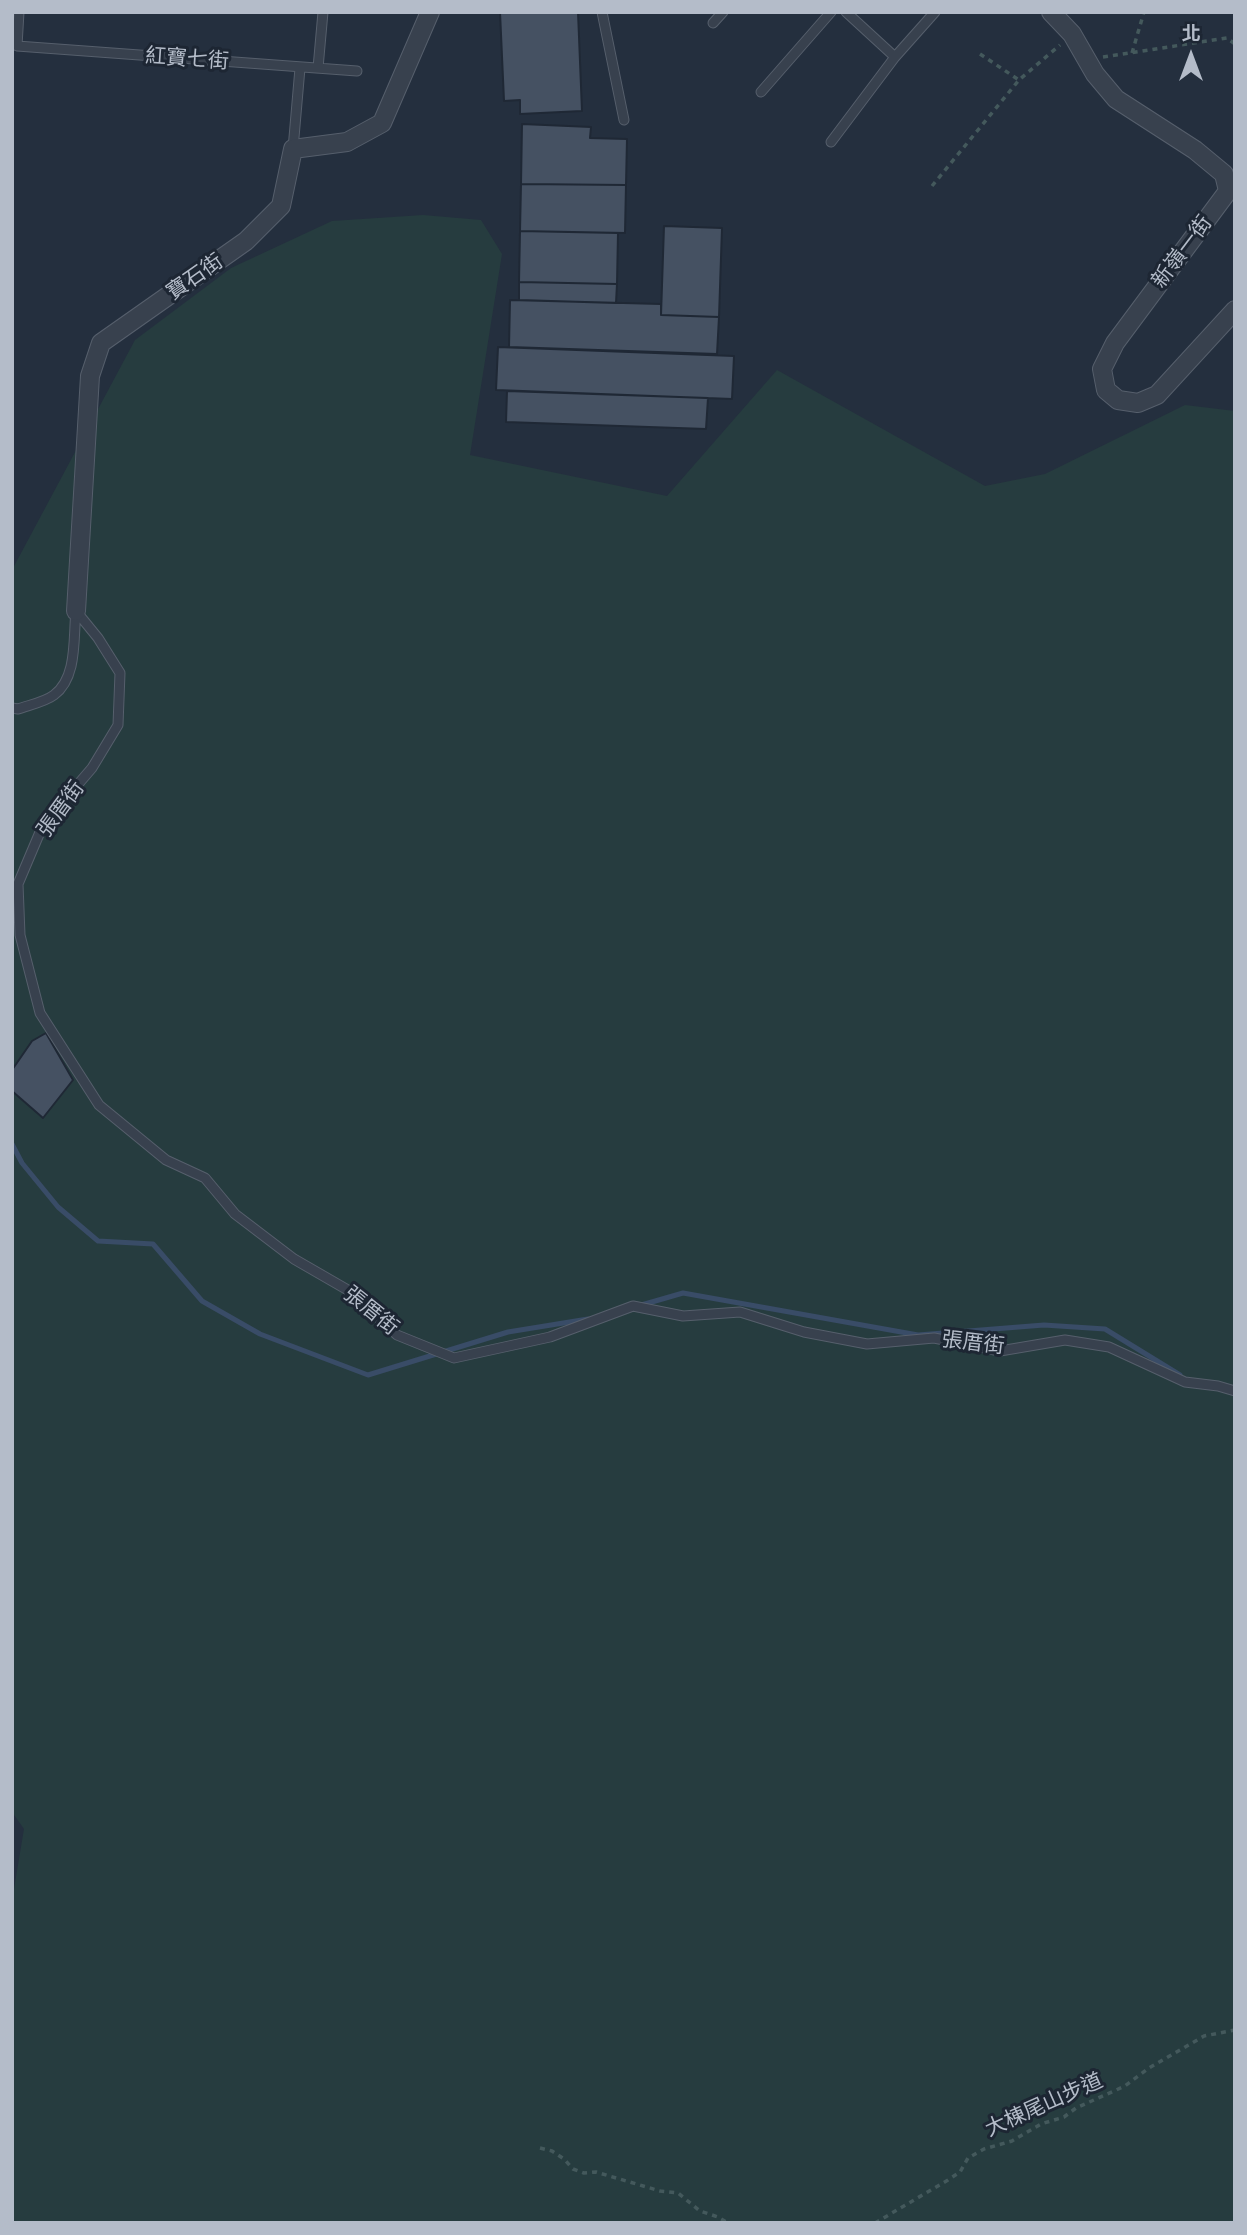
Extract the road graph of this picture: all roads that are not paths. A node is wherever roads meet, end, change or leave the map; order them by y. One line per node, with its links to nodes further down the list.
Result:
1 (19, 12): 12 (lane, 紅寶七街)
2 (323, 12): 13 (lane)
3 (429, 12): 18 (street)
4 (602, 12): 16 (lane)
5 (723, 12): 10 (lane)
6 (831, 12): 15 (lane)
7 (846, 12): 11 (lane)
8 (935, 12): 11 (lane)
9 (1051, 12): 19 (street, 新嶺一街)
10 (713, 23)
11 (895, 57): 17 (lane)
12 (300, 68): 13 (lane, 紅寶七街); 18 (lane)
13 (318, 68): 14 (lane, 紅寶七街)
14 (357, 71)
15 (761, 92)
16 (624, 120)
17 (831, 142)
18 (293, 149): 20 (street, 寶石街)
19 (1235, 310)
20 (76, 611): 21 (lane); 22 (lane, 張厝街)
21 (12, 708)
22 (1235, 1391)

